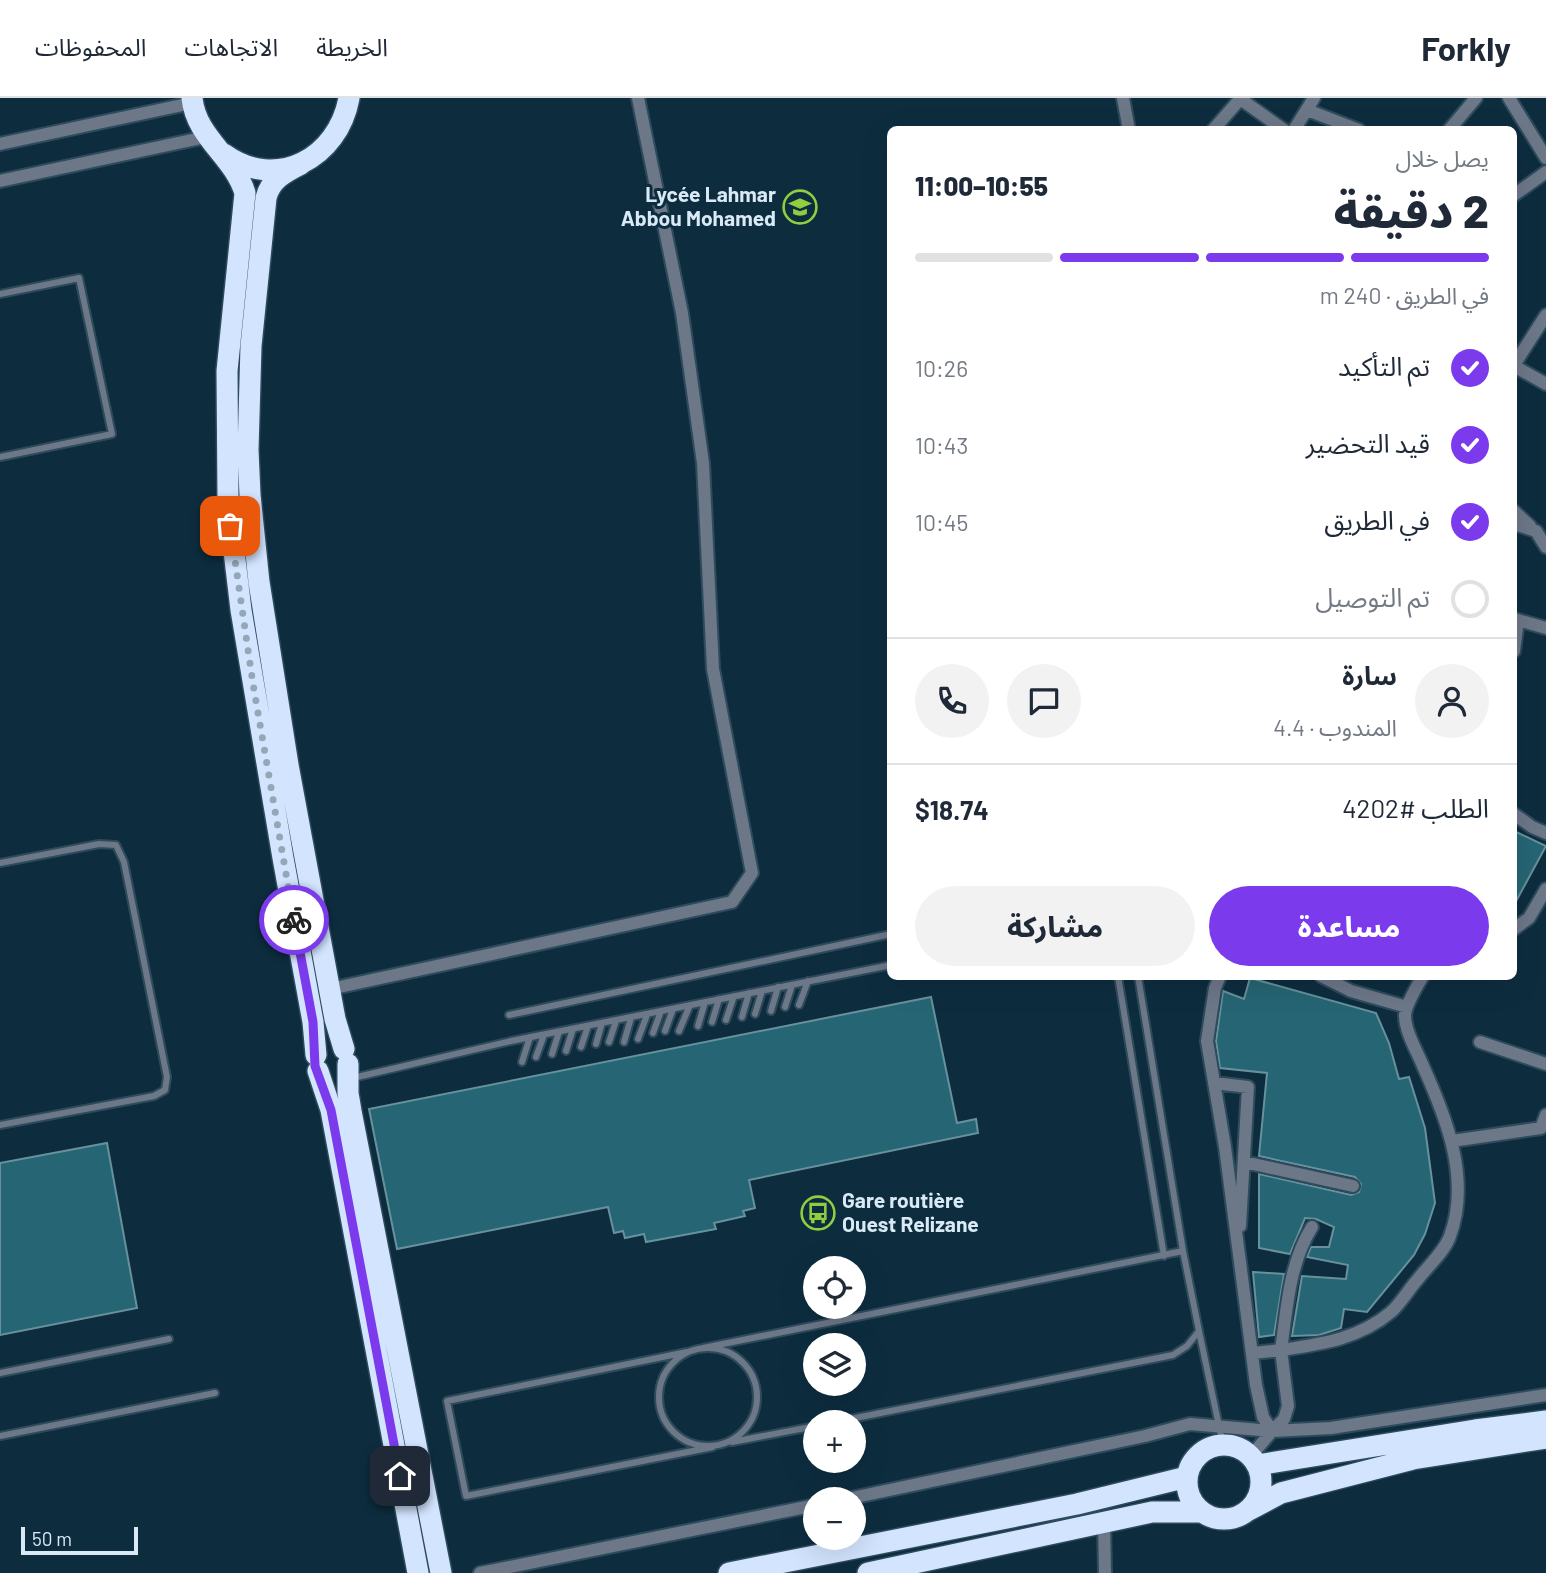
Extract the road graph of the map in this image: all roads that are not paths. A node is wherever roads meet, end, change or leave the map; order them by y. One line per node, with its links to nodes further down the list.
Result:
1 (351, 98): 19 (highway)
2 (638, 98): 50 (street)
3 (1123, 98): 10 (street)
4 (1240, 98): 11 (street); 12 (street)
5 (1314, 98): 9 (street)
6 (1476, 98): 15 (street)
7 (1509, 98): 18 (street)
8 (192, 100): 16 (highway); 17 (street)
9 (1307, 110): 13 (street); 14 (street)
10 (1128, 126)
11 (1216, 126)
12 (1278, 126)
13 (1296, 126)
14 (1349, 126)
15 (1452, 126)
16 (211, 143): 19 (highway); 21 (street); 91 (highway)
17 (0, 144)
18 (1544, 149)
19 (301, 164): 50 (highway)
20 (1546, 172): 22 (street)
21 (0, 181)
22 (1517, 193)
23 (0, 294): 28 (lane)
24 (1546, 315): 25 (street)
25 (1517, 360)
26 (1517, 367): 27 (street)
27 (1546, 384)
28 (0, 457)
29 (1517, 514): 31 (street)
30 (1517, 525): 31 (street)
31 (1536, 531): 32 (street)
32 (1546, 547)
33 (1517, 620): 34 (street)
34 (1546, 628)
35 (1517, 816): 36 (street)
36 (1546, 833)
37 (0, 863): 96 (lane)
38 (1546, 889): 39 (street)
39 (1517, 927)
40 (887, 935): 63 (lane)
41 (887, 966): 47 (lane)
42 (1119, 980): 102 (lane)
43 (1139, 980): 101 (lane)
44 (1218, 980): 94 (street)
45 (1329, 980): 59 (street)
46 (1421, 980): 59 (street)
47 (808, 981): 48 (lane); 57 (lane)
48 (792, 985): 49 (lane); 58 (lane)
49 (778, 987): 51 (lane); 62 (lane)
50 (330, 989): 92 (highway)
51 (762, 990): 52 (lane); 64 (lane)
52 (749, 993): 53 (lane); 66 (lane)
53 (734, 996): 54 (lane); 68 (lane)
54 (719, 999): 55 (lane); 70 (lane)
55 (705, 1002): 56 (lane); 73 (lane)
56 (690, 1005): 60 (lane); 76 (lane)
57 (799, 1006)
58 (785, 1007)
59 (1407, 1007): 97 (street)
60 (673, 1009): 61 (lane); 75 (lane)
61 (661, 1011): 65 (lane); 78 (lane)
62 (771, 1011)
63 (509, 1014)
64 (755, 1014)
65 (647, 1015): 67 (lane); 81 (lane)
66 (742, 1017)
67 (631, 1018): 69 (lane); 83 (lane)
68 (726, 1020)
69 (616, 1021): 71 (lane); 82 (lane)
70 (712, 1022)
71 (602, 1023): 72 (lane); 85 (lane)
72 (588, 1026): 74 (lane); 86 (lane)
73 (698, 1026)
74 (573, 1029): 77 (lane); 87 (lane)
75 (665, 1031)
76 (679, 1031)
77 (559, 1032): 79 (lane); 88 (lane)
78 (653, 1033)
79 (544, 1035): 80 (lane); 89 (lane)
80 (530, 1037): 90 (lane); 92 (lane)
81 (638, 1039)
82 (609, 1042)
83 (624, 1042)
84 (1480, 1042): 93 (street)
85 (596, 1044)
86 (581, 1047)
87 (566, 1051)
88 (552, 1054)
89 (537, 1057)
90 (522, 1062)
91 (317, 1063): 92 (highway); 92 (highway); 129 (highway)
92 (346, 1064): 130 (highway)
93 (1546, 1064)
94 (1214, 1083): 98 (street); 103 (street)
95 (1546, 1115): 97 (street)
96 (0, 1125)
97 (1451, 1141): 107 (street)
98 (1244, 1162): 99 (street); 103 (street)
99 (1353, 1186)
100 (1312, 1227): 107 (street)
101 (1183, 1251): 102 (lane); 104 (lane)
102 (1164, 1256): 106 (lane)
103 (1238, 1258): 109 (street)
104 (1199, 1331): 113 (lane); 117 (lane)
105 (169, 1339): 110 (lane)
106 (703, 1348): 108 (lane); 120 (lane)
107 (1281, 1350): 109 (street); 116 (street)
108 (687, 1352): 121 (lane); 121 (lane)
109 (1253, 1353): 116 (street)
110 (0, 1373)
111 (215, 1393): 118 (lane)
112 (1546, 1395): 116 (street)
113 (866, 1416)
114 (1546, 1422): 122 (highway)
115 (803, 1429): 120 (lane)
116 (1272, 1432): 117 (street); 122 (street)
117 (1222, 1435): 122 (highway); 123 (highway); 124 (street)
118 (0, 1436)
119 (1546, 1438): 126 (highway)
120 (729, 1443): 121 (lane)
121 (713, 1447)
122 (1254, 1460): 126 (highway)
123 (1187, 1477): 127 (highway); 132 (highway)
124 (866, 1495)
125 (803, 1508): 131 (street)
126 (1249, 1510): 127 (highway)
127 (1202, 1512): 128 (highway)
128 (1104, 1522): 133 (highway); 134 (street)
129 (418, 1573)
130 (441, 1573)
131 (480, 1573)
132 (729, 1573)
133 (868, 1573)
134 (1105, 1573)

